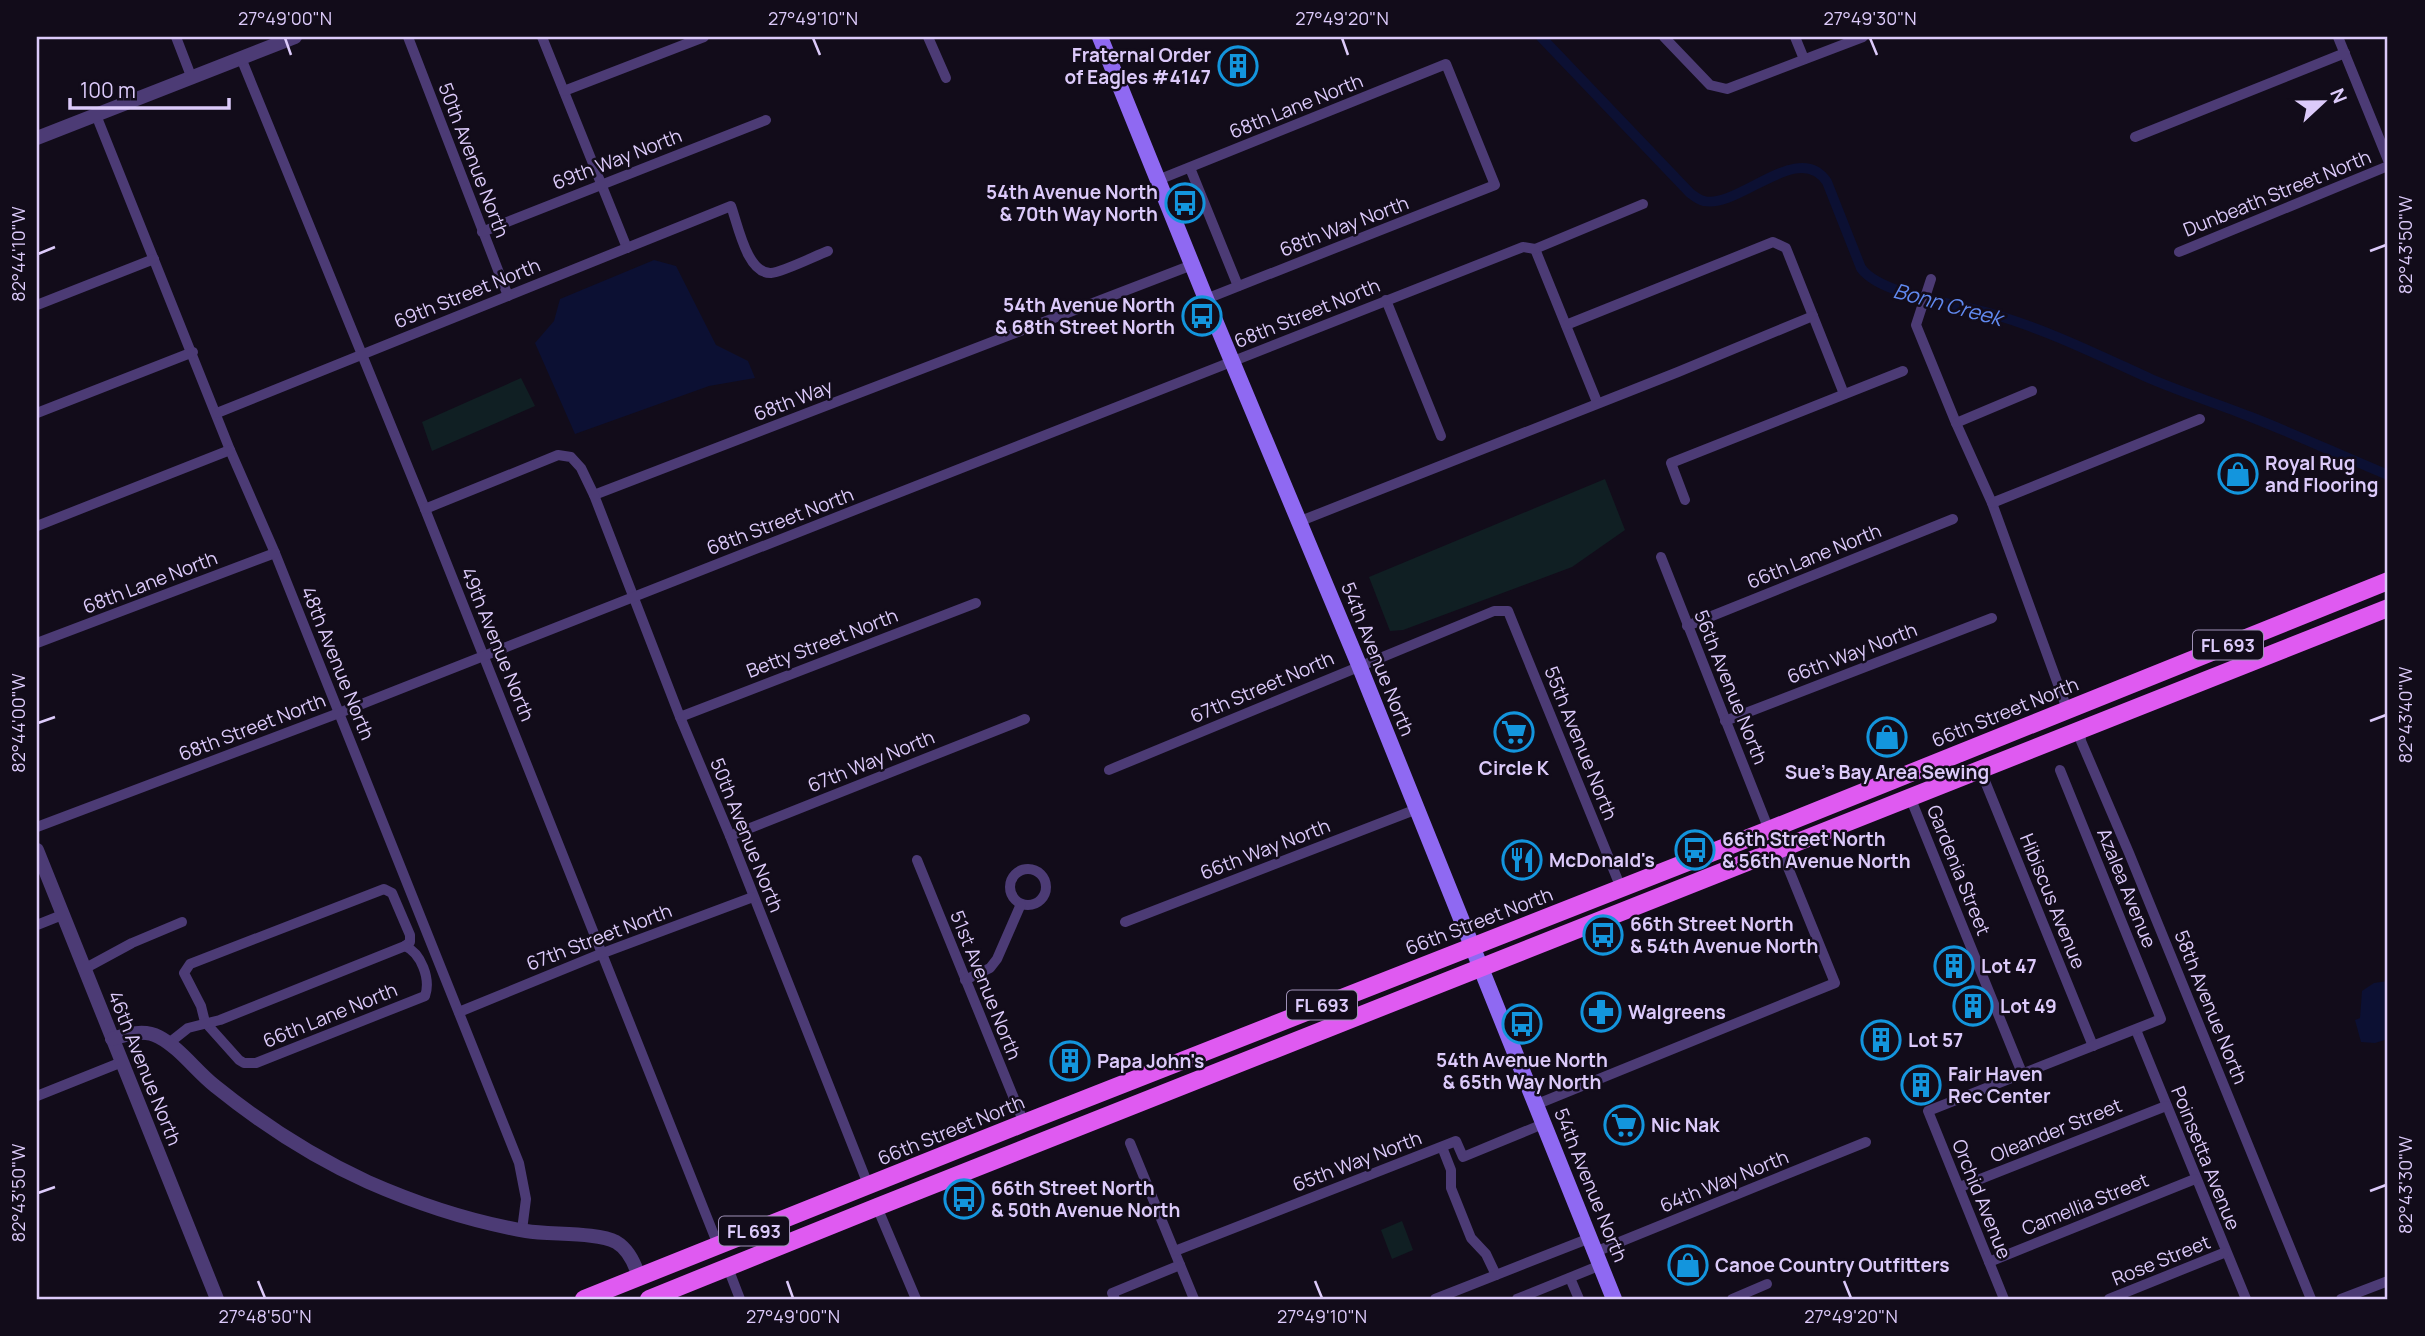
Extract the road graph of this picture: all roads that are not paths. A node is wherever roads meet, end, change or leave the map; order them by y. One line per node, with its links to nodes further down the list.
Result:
1 (176, 37): 15 (street)
2 (295, 37): 13 (street)
3 (408, 37): 29 (street, 50th Avenue North)
4 (542, 37): 17 (street)
5 (704, 37): 17 (street)
6 (928, 37): 16 (street)
7 (1100, 37): 25 (main road, 54th Avenue North)
8 (1664, 37): 14 (street)
9 (1795, 37): 14 (street)
10 (1863, 37): 14 (street)
11 (2338, 37): 12 (street)
12 (2345, 53): 20 (street); 22 (street)
13 (241, 58): 15 (street); 45 (street, 49th Avenue North)
14 (1804, 59)
15 (191, 76): 18 (street)
16 (946, 78)
17 (565, 91): 26 (street)
18 (96, 115): 21 (street); 34 (street, 48th Avenue North)
19 (766, 120): 26 (street, 69th Way North)
20 (2135, 137)
21 (37, 138)
22 (2388, 160)
23 (2388, 166): 33 (street, Dunbeath Street North)
24 (1189, 168): 25 (street, 68th Lane North); 27 (street, 68th Lane North); 37 (street)
25 (1158, 180): 35 (main road, 54th Avenue North)
26 (601, 184): 29 (street, 69th Way North); 30 (street)
27 (1495, 185): 37 (street, 68th Way North)
28 (1643, 204): 31 (street, 68th Street North)
29 (482, 232): 38 (street, 50th Avenue North)
30 (627, 248): 32 (street, 69th Street North); 38 (street, 69th Street North)
31 (1535, 249): 40 (street, 68th Street North); 43 (street)
32 (828, 251)
33 (2179, 252)
34 (154, 259): 41 (street); 44 (street, 48th Avenue North)
35 (1192, 265): 39 (main road, 54th Avenue North); 57 (street, 68th Way)
36 (1929, 283): 54 (street)
37 (1238, 286): 39 (street, 68th Way North)
38 (508, 296): 45 (street, 69th Street North)
39 (1206, 299): 46 (main road, 54th Avenue North)
40 (1386, 300): 46 (street, 68th Street North); 55 (street)
41 (37, 305)
42 (1813, 316): 43 (street); 49 (street); 50 (street)
43 (1566, 324): 50 (street)
44 (193, 352): 51 (street); 52 (street, 48th Avenue North)
45 (362, 354): 52 (street, 69th Street North); 60 (street, 49th Avenue North)
46 (1233, 362): 62 (main road, 54th Avenue North); 67 (street, 68th Street North)
47 (1903, 371): 49 (street)
48 (2032, 391): 54 (street)
49 (1844, 394): 58 (street)
50 (1597, 402): 62 (street)
51 (37, 412)
52 (217, 414): 56 (street, 48th Avenue North)
53 (2200, 419): 59 (street)
54 (1956, 423): 59 (street)
55 (1441, 436)
56 (230, 450): 63 (street); 64 (street, 48th Avenue North)
57 (594, 495): 60 (street); 67 (street, 50th Avenue North)
58 (1685, 500)
59 (1992, 503): 77 (street)
60 (425, 509): 75 (street, 49th Avenue North)
61 (1953, 519): 72 (street, 66th Lane North)
62 (1298, 522): 76 (main road, 54th Avenue North)
63 (37, 526)
64 (275, 553): 73 (street, 68th Lane North); 78 (street, 48th Avenue North)
65 (1661, 557): 72 (street, 56th Avenue North)
66 (2388, 582): 74 (main road, 66th Street North / FL 693)
67 (633, 597): 75 (street, 68th Street North); 79 (street, 50th Avenue North)
68 (976, 603): 79 (street, Betty Street North)
69 (2388, 608): 82 (main road, FL 693)
70 (1508, 611): 76 (street, 67th Street North); 95 (street, 55th Avenue North)
71 (1992, 618): 81 (street, 66th Way North)
72 (1687, 626): 81 (street, 56th Avenue North)
73 (37, 643)
74 (2207, 654): 77 (main road, 66th Street North / FL 693); 82 (main road)
75 (483, 656): 78 (street, 68th Street North); 105 (street, 49th Avenue North)
76 (1359, 665): 83 (street, 67th Street North); 88 (main road, 54th Avenue North)
77 (2067, 709): 85 (main road); 86 (main road, 66th Street North / FL 693)
78 (339, 713): 89 (street, 68th Street North); 109 (street, 48th Avenue North)
79 (680, 717): 91 (street, 50th Avenue North)
80 (1025, 719): 91 (street, 67th Way North)
81 (1725, 721): 90 (street, 56th Avenue North)
82 (2080, 729): 85 (main road, FL 693); 167 (street, 58th Avenue North)
83 (1109, 769)
84 (2060, 770): 112 (street, Azalea Avenue)
85 (1974, 771): 87 (main road, FL 693); 116 (street, Hibiscus Avenue)
86 (1881, 785): 90 (main road, 66th Street North / FL 693); 92 (main road)
87 (1910, 797): 92 (main road, FL 693); 120 (street, Gardenia Street)
88 (1417, 810): 101 (street, 66th Way North); 104 (main road, 54th Avenue North)
89 (37, 827)
90 (1769, 830): 95 (main road, 66th Street North / FL 693); 96 (main road)
91 (730, 836): 97 (street, 50th Avenue North)
92 (1780, 848): 96 (main road, FL 693); 123 (street)
93 (37, 850): 99 (street, 46th Avenue North)
94 (917, 860): 108 (street, 51st Avenue North)
95 (1621, 888): 104 (main road, 66th Street North / FL 693)
96 (1672, 891): 107 (main road, FL 693)
97 (753, 897): 105 (street, 67th Street North); 133 (street, 50th Avenue North)
98 (1021, 904): 108 (street)
99 (62, 915): 102 (street); 106 (street, 46th Avenue North)
100 (182, 922): 106 (street)
101 (1125, 922)
102 (37, 925)
103 (405, 946): 111 (street); 111 (street, 66th Lane North); 111 (street)
104 (1471, 947): 107 (main road, 54th Avenue North); 110 (main road, 66th Street North / FL 693)
105 (603, 953): 109 (street, 67th Street North); 138 (street, 49th Avenue North)
106 (84, 969): 113 (street, 46th Avenue North)
107 (1480, 969): 117 (main road, FL 693); 123 (main road, 54th Avenue North)
108 (965, 980): 125 (street, 51st Avenue North)
109 (459, 1012): 136 (street, 48th Avenue North)
110 (1301, 1014): 114 (main road, 66th Street North / FL 693); 117 (main road)
111 (205, 1023): 115 (street)
112 (2136, 1030): 116 (street); 124 (street, Poinsetta Avenue)
113 (113, 1039): 115 (street); 118 (street, 46th Avenue North)
114 (1229, 1042): 119 (main road, 66th Street North / FL 693); 121 (main road)
115 (169, 1043): 136 (street)
116 (2093, 1046): 120 (street)
117 (1257, 1057): 121 (main road, FL 693)
118 (122, 1062): 122 (street); 152 (street, 46th Avenue North)
119 (1162, 1068): 125 (main road, 66th Street North / FL 693); 127 (main road)
120 (2022, 1073): 134 (street, Orchid Avenue)
121 (1179, 1088): 127 (main road, FL 693)
122 (37, 1096)
123 (1535, 1105): 126 (main road, 54th Avenue North)
124 (2166, 1105): 132 (street, Poinsetta Avenue); 134 (street, Oleander Street)
125 (1024, 1123): 128 (main road, 66th Street North / FL 693)
126 (1543, 1124): 131 (street, 65th Way North); 140 (main road, 54th Avenue North)
127 (1049, 1139): 135 (main road, FL 693)
128 (980, 1141): 133 (main road, 66th Street North / FL 693); 135 (main road)
129 (1866, 1142): 140 (street, 64th Way North)
130 (1130, 1143): 139 (street)
131 (1442, 1147): 139 (street, 65th Way North); 146 (street)
132 (2195, 1179): 141 (street, Poinsetta Avenue); 142 (street, Camellia Street)
133 (869, 1186): 137 (main road); 138 (main road, 66th Street North / FL 693)
134 (1959, 1187): 142 (street, Orchid Avenue)
135 (877, 1207): 137 (main road, FL 693); 157 (street)
136 (522, 1230): 147 (street)
137 (791, 1242): 145 (main road, FL 693)
138 (718, 1245): 144 (main road, 66th Street North / FL 693)
139 (1175, 1251): 143 (street)
140 (1595, 1252): 146 (street); 148 (street); 162 (main road, 54th Avenue North)
141 (2226, 1252): 165 (street, Rose Street); 166 (street, Poinsetta Avenue)
142 (1989, 1262): 164 (street, Orchid Avenue)
143 (1180, 1265): 151 (street); 158 (street)
144 (665, 1267): 147 (main road, 66th Street North / FL 693); 154 (main road)
145 (728, 1268): 155 (main road, FL 693); 156 (street)
146 (1496, 1275): 159 (street)
147 (639, 1277): 153 (main road, 66th Street North / FL 693)
148 (1570, 1278): 160 (street); 161 (street)
149 (2388, 1281): 168 (street)
150 (1767, 1284): 163 (street)
151 (1114, 1296)
152 (217, 1299)
153 (584, 1299)
154 (613, 1299)
155 (649, 1299)
156 (740, 1299)
157 (916, 1299)
158 (1194, 1299)
159 (1435, 1299)
160 (1517, 1299)
161 (1579, 1299)
162 (1614, 1299)
163 (1732, 1299)
164 (2004, 1299)
165 (2109, 1299)
166 (2246, 1299)
167 (2311, 1299)
168 (2342, 1299)

